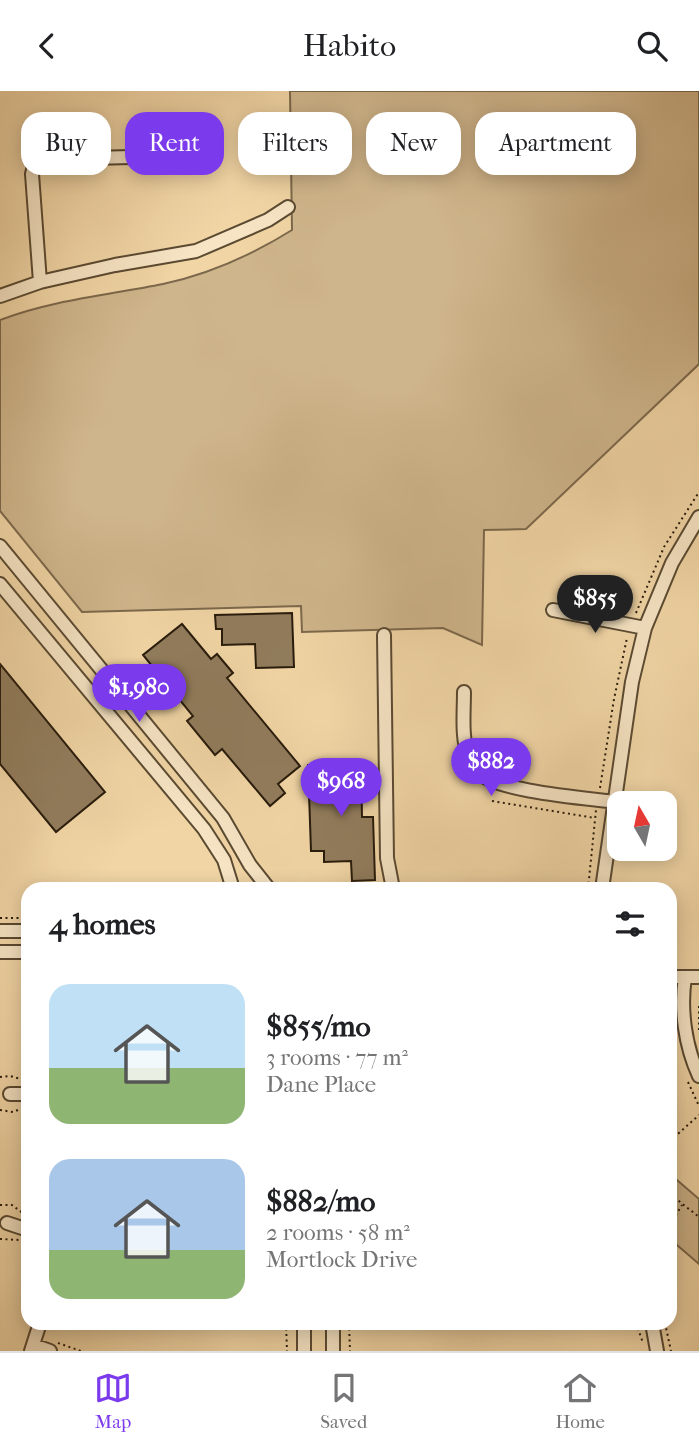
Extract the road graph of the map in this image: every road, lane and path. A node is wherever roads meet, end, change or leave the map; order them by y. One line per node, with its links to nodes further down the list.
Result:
1 (125, 157): 3 (street)
2 (288, 207): 3 (street)
3 (40, 282): 4 (street)
4 (0, 296)
5 (699, 517): 9 (street)
6 (0, 546): 18 (street)
7 (0, 584): 17 (street)
8 (552, 610): 9 (street)
9 (645, 628): 12 (street)
10 (384, 635): 19 (street)
11 (464, 692): 14 (street)
12 (617, 791)
13 (492, 801): 15 (path)
14 (607, 801)
15 (596, 818)
16 (607, 858): 20 (street)
17 (231, 882)
18 (263, 882)
19 (392, 882)
20 (603, 882)
21 (0, 918): 22 (path)
22 (21, 918)
23 (0, 931): 24 (street)
24 (21, 931)
25 (0, 952): 26 (street)
26 (21, 952)
27 (677, 977): 28 (street)
28 (685, 977): 29 (street); 32 (street)
29 (699, 977)
30 (699, 1006): 31 (path)
31 (699, 1032)
32 (699, 1076)
33 (0, 1077): 34 (path)
34 (21, 1079)
35 (10, 1094): 36 (street)
36 (21, 1094)
37 (21, 1109): 38 (path)
38 (0, 1110)
39 (699, 1115): 40 (path)
40 (677, 1135)
41 (677, 1199): 42 (path)
42 (683, 1204): 45 (path); 46 (path)
43 (0, 1205): 44 (path)
44 (21, 1212)
45 (677, 1214)
46 (699, 1217)
47 (7, 1223): 48 (street)
48 (21, 1231)
49 (21, 1236): 50 (path)
50 (0, 1239)
51 (38, 1330): 60 (street)
52 (286, 1330): 62 (path)
53 (304, 1330): 63 (street)
54 (333, 1330): 64 (street)
55 (350, 1330): 65 (path)
56 (638, 1330): 66 (path)
57 (653, 1330): 67 (street)
58 (666, 1330): 68 (path)
59 (54, 1347): 60 (street); 61 (path)
60 (32, 1348)
61 (81, 1351)
62 (287, 1351)
63 (304, 1351)
64 (333, 1351)
65 (350, 1351)
66 (645, 1351)
67 (657, 1351)
68 (671, 1351)

